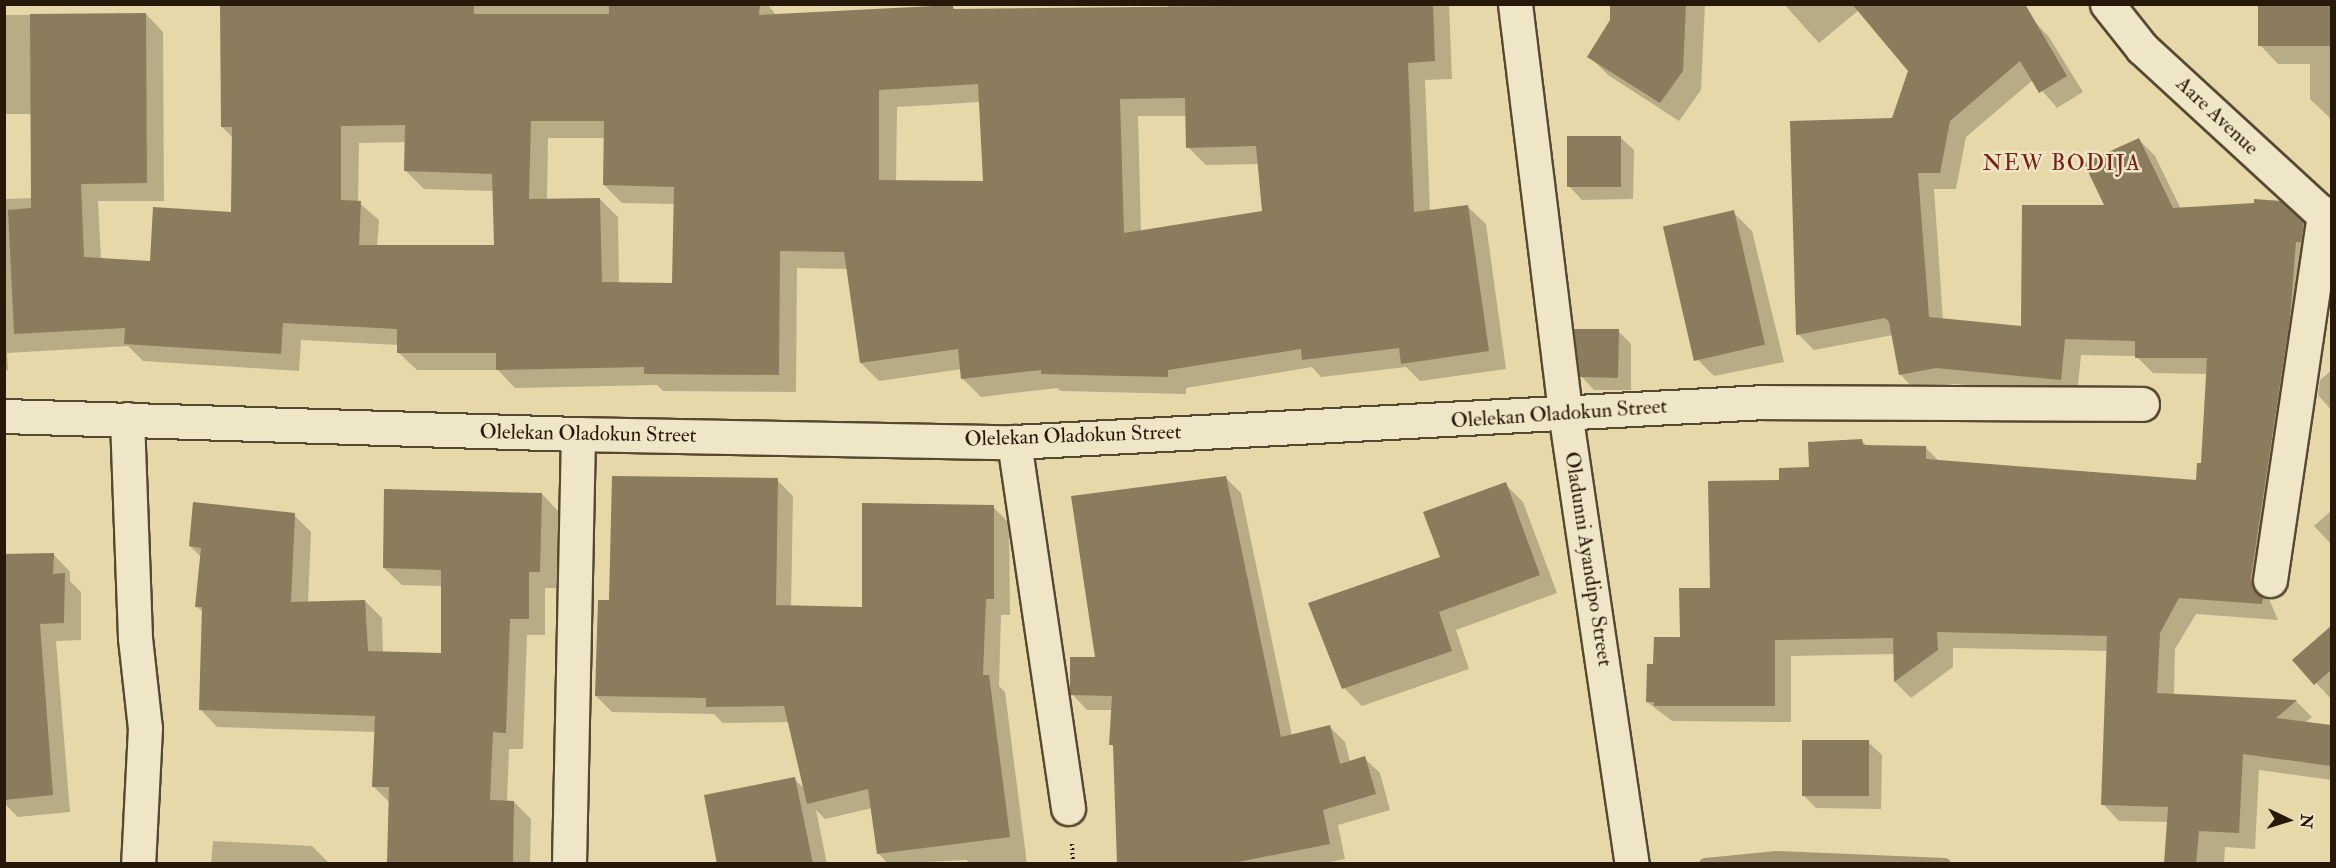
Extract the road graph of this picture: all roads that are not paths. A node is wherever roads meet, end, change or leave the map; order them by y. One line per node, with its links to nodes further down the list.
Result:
1 (1515, 4): 5 (street, Oladunni Ayandipo Street)
2 (2107, 4): 3 (street, Aare Avenue)
3 (2328, 218): 10 (street)
4 (2142, 405): 5 (street, Olelekan Oladokun Street)
5 (1565, 412): 9 (street, Olelekan Oladokun Street); 12 (street, Oladunni Ayandipo Street)
6 (4, 416): 7 (street, Olelekan Oladokun Street)
7 (127, 419): 8 (street, Olelekan Oladokun Street); 13 (street)
8 (578, 434): 9 (street, Olelekan Oladokun Street); 14 (street)
9 (1014, 442): 11 (street)
10 (2270, 580)
11 (1068, 808)
12 (1631, 852)
13 (138, 864)
14 (569, 864)

